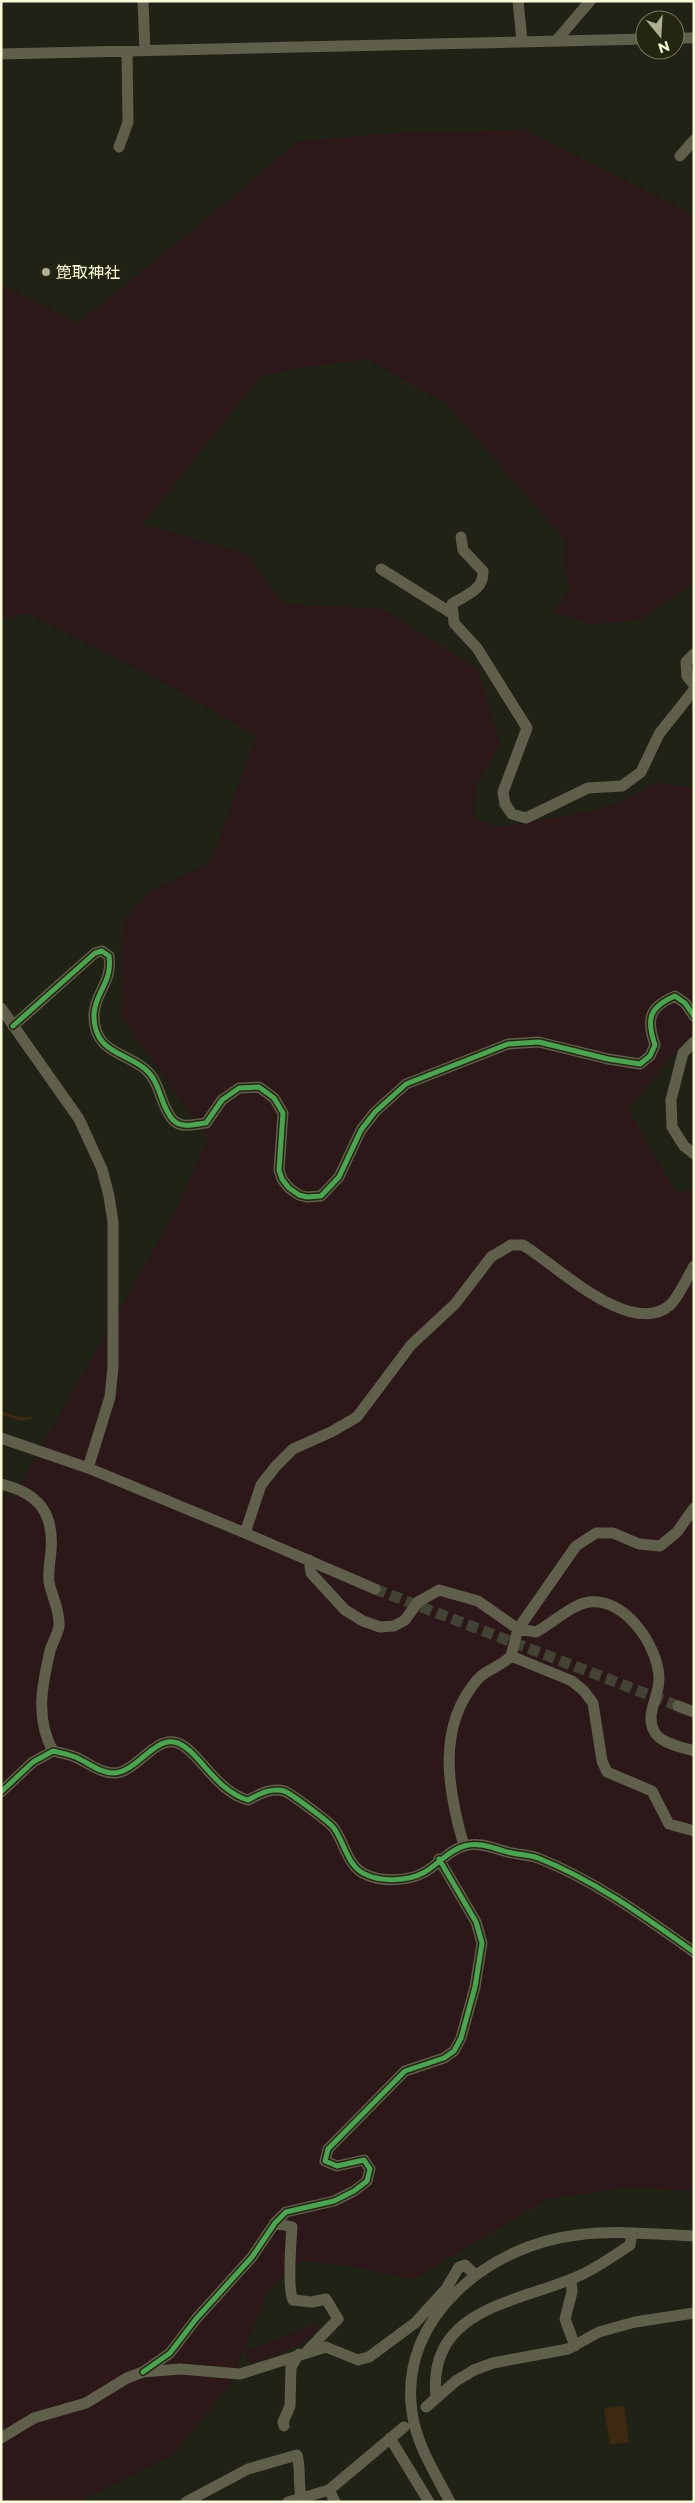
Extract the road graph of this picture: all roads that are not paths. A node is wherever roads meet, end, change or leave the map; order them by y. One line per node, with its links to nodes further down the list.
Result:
1 (143, 1): 7 (street)
2 (518, 1): 5 (street)
3 (590, 1): 6 (street)
4 (635, 39): 6 (street)
5 (522, 41): 6 (street); 7 (street)
6 (556, 41)
7 (145, 51): 8 (street)
8 (127, 52): 9 (street); 11 (street)
9 (1, 54)
10 (694, 140): 12 (street)
11 (119, 147)
12 (680, 156)
13 (461, 537): 15 (street)
14 (381, 569): 15 (street)
15 (453, 614): 18 (street)
16 (694, 654): 17 (street)
17 (694, 685)
18 (694, 690)
19 (1, 1008): 21 (street)
20 (694, 1016): 21 (street)
21 (13, 1026): 26 (street)
22 (694, 1042): 23 (street)
23 (694, 1154)
24 (694, 1266): 29 (street)
25 (1, 1438): 26 (street)
26 (88, 1468): 29 (street)
27 (1, 1484): 36 (street)
28 (694, 1508): 32 (street)
29 (245, 1533): 30 (street)
30 (309, 1560): 31 (street); 32 (street)
31 (375, 1589)
32 (518, 1629): 33 (street); 37 (street)
33 (511, 1656): 39 (street); 40 (street)
34 (678, 1706): 35 (street)
35 (694, 1712)
36 (53, 1751): 38 (street); 41 (street)
37 (694, 1751)
38 (1, 1792)
39 (694, 1831)
40 (464, 1846): 41 (street); 42 (street)
41 (439, 1859): 43 (street)
42 (694, 1952)
43 (275, 2223): 50 (street); 51 (street)
44 (632, 2233): 45 (street); 46 (street); 47 (street)
45 (694, 2236)
46 (476, 2275): 50 (street); 64 (street)
47 (572, 2279): 49 (street); 52 (street)
48 (694, 2313): 49 (street)
49 (575, 2346): 52 (street)
50 (303, 2353): 51 (street); 54 (street)
51 (143, 2372): 56 (street)
52 (436, 2397): 53 (street)
53 (426, 2406)
54 (284, 2426)
55 (404, 2427): 57 (street)
56 (1, 2438)
57 (390, 2438): 58 (street); 63 (street)
58 (329, 2490): 59 (street); 62 (street)
59 (301, 2497): 60 (street); 61 (street)
60 (186, 2502)
61 (288, 2502)
62 (335, 2502)
63 (428, 2502)
64 (450, 2502)

